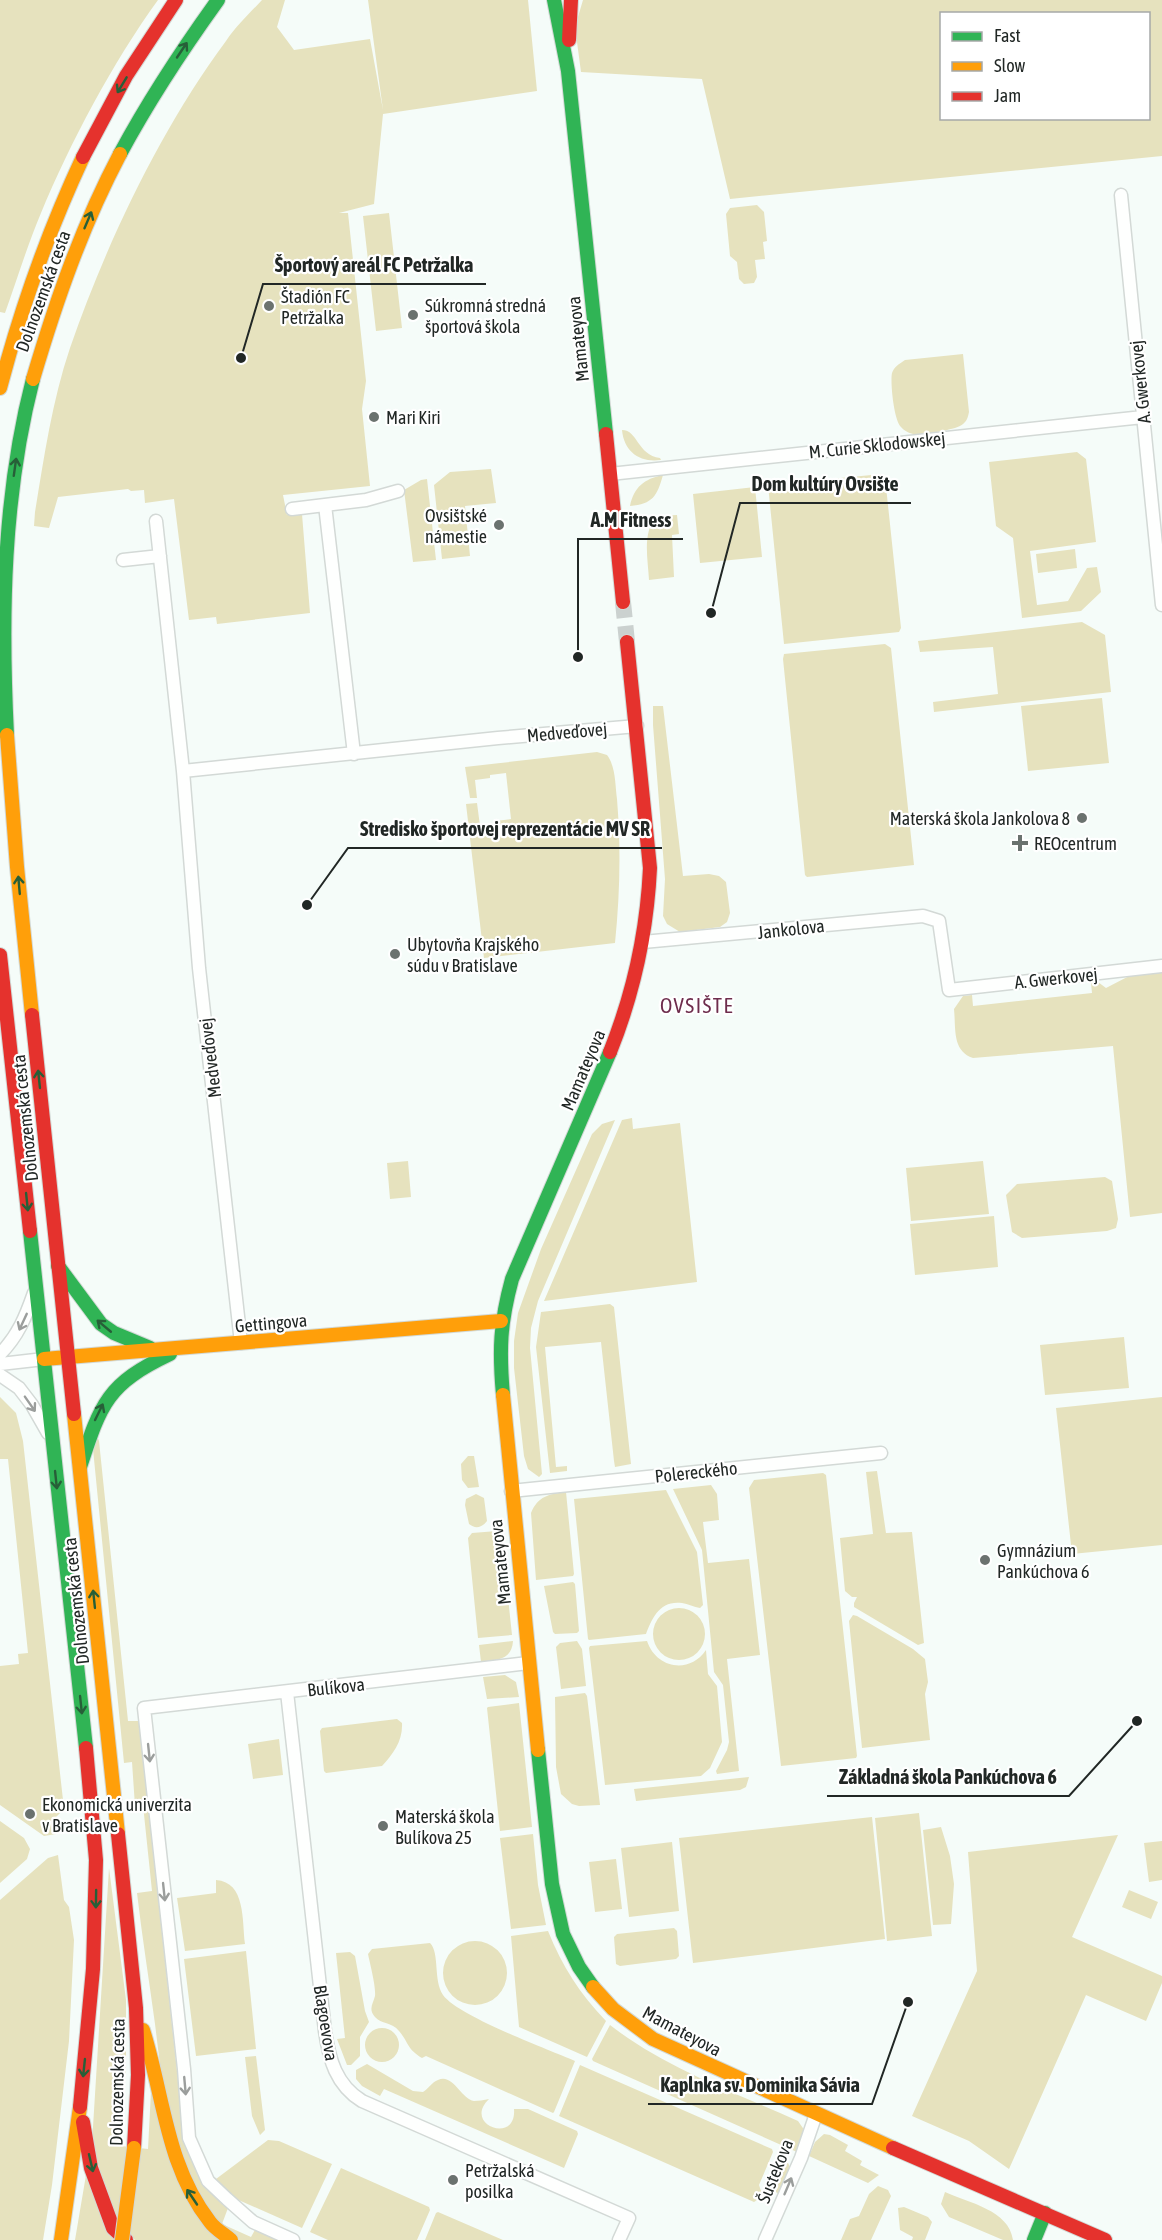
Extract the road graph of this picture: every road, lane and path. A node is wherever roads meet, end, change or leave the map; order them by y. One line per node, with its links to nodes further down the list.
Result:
1 (176, 0): 7 (main road, Dolnozemská cesta, one-way to 7)
2 (218, 0): 26 (main road, Dolnozemská cesta, one-way to 2)
3 (554, 0): 5 (main road, Mamateyova)
4 (571, 0): 5 (main road, Mamateyova)
5 (568, 71): 9 (main road, Mamateyova)
6 (1121, 195): 8 (street, A. Gwerkovej)
7 (0, 388)
8 (1143, 417): 9 (street, M. Curie Sklodowskej); 17 (street, A. Gwerkovej)
9 (610, 474): 16 (main road, Mamateyova)
10 (398, 491): 11 (street)
11 (325, 505): 12 (street); 20 (street)
12 (292, 508)
13 (156, 521): 14 (street, Medveďovej)
14 (160, 556): 15 (street); 21 (street, Medveďovej)
15 (123, 560)
16 (623, 602)
17 (1162, 605)
18 (627, 642): 19 (main road, Mamateyova)
19 (637, 726): 20 (street, Medveďovej); 22 (main road, Mamateyova)
20 (354, 754): 21 (street, Medveďovej)
21 (183, 771): 29 (street, Medveďovej)
22 (643, 942): 25 (street, Jankolova); 28 (main road, Mamateyova)
23 (0, 955): 27 (main road, Dolnozemská cesta, one-way to 27)
24 (1162, 966): 25 (street, A. Gwerkovej)
25 (949, 990)
26 (58, 1266): 31 (main road, one-way to 26); 33 (main road, Dolnozemská cesta)
27 (37, 1286): 32 (street, one-way to 32); 34 (main road, Dolnozemská cesta)
28 (501, 1321): 29 (main road, Gettingova); 40 (main road, Mamateyova)
29 (241, 1343): 30 (main road, Gettingova)
30 (182, 1349): 31 (main road, Gettingova); 39 (main road, one-way to 30)
31 (157, 1351): 33 (main road, Gettingova)
32 (0, 1354)
33 (66, 1357): 34 (main road, Gettingova); 39 (main road, Dolnozemská cesta)
34 (44, 1359): 35 (street); 37 (main road, Dolnozemská cesta)
35 (0, 1364)
36 (0, 1375): 37 (street, one-way to 37)
37 (52, 1440): 44 (main road, Dolnozemská cesta, one-way to 44)
38 (881, 1453): 40 (street, Polereckého)
39 (80, 1467): 43 (main road, Dolnozemská cesta, one-way to 39)
40 (511, 1491): 41 (main road, Mamateyova)
41 (528, 1663): 42 (street, Bulíkova); 45 (main road, Mamateyova)
42 (287, 1692): 50 (street, Bulíkova, one-way to 50); 51 (street, Blagoevova)
43 (136, 2008): 48 (main road, Dolnozemská cesta, bridge); 49 (main road, one-way to 43)
44 (80, 2106): 47 (main road, Dolnozemská cesta); 48 (main road, one-way to 48)
45 (816, 2114): 46 (main road, Mamateyova); 52 (street, Šustekova, one-way to 45)
46 (1046, 2213): 53 (main road); 54 (main road, Mamateyova)
47 (61, 2240)
48 (124, 2240)
49 (231, 2240)
50 (293, 2240)
51 (619, 2240)
52 (765, 2240)
53 (1034, 2240)
54 (1105, 2240)

